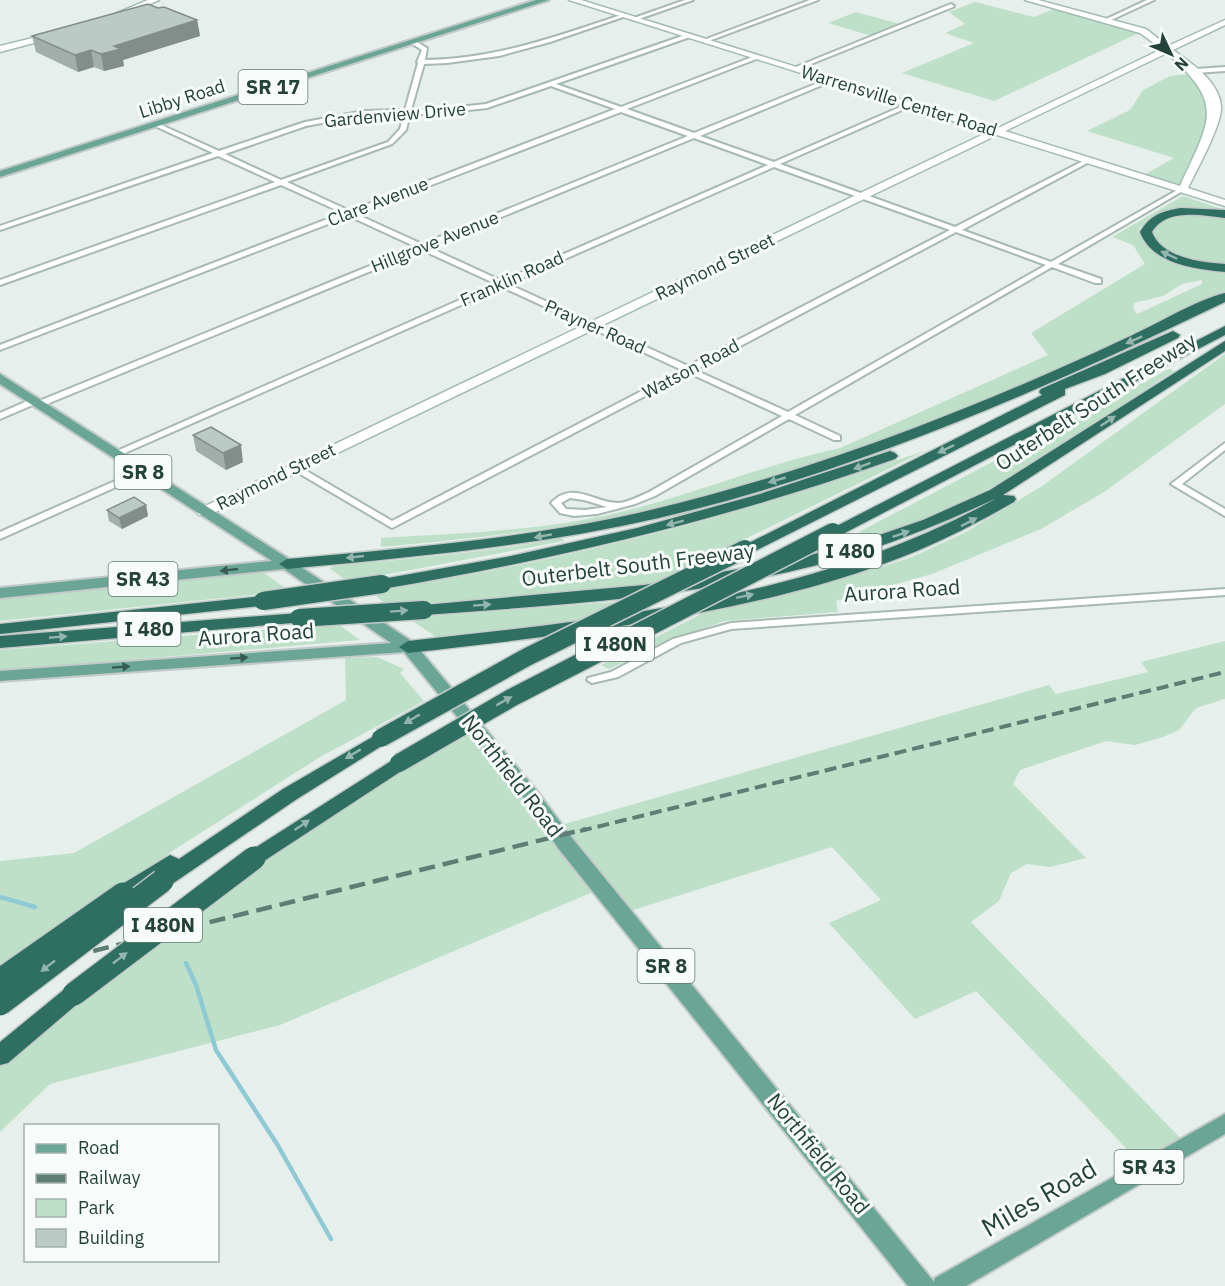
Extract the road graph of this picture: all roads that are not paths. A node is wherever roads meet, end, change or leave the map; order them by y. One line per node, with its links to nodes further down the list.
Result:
1 (155, 0): 10 (street)
2 (545, 0): 17 (main road, Libby Road / SR 17)
3 (573, 0): 9 (street, Warrensville Center Road)
4 (690, 0): 11 (street)
5 (815, 0): 16 (street)
6 (1032, 0): 12 (street)
7 (1151, 0): 12 (street)
8 (951, 6): 22 (street)
9 (623, 16): 11 (street, Warrensville Center Road); 21 (street)
10 (106, 18)
11 (634, 19): 15 (street, Warrensville Center Road)
12 (1107, 20): 19 (street)
13 (1225, 22): 19 (street, Raymond Street)
14 (63, 32): 18 (street)
15 (688, 36): 16 (street, Warrensville Center Road); 26 (street, Gardenview Drive)
16 (704, 41): 20 (street, Warrensville Center Road)
17 (412, 42): 21 (street); 31 (main road, Libby Road / SR 17)
18 (0, 49)
19 (1168, 50): 24 (street); 32 (street, Raymond Street)
20 (757, 57): 22 (street, Warrensville Center Road); 29 (street, Clare Avenue)
21 (420, 62): 30 (street)
22 (795, 69): 25 (street, Warrensville Center Road)
23 (1225, 69): 24 (street)
24 (1196, 71): 28 (street)
25 (830, 80): 27 (street, Warrensville Center Road); 33 (street, Hillgrove Avenue)
26 (553, 85): 29 (street); 30 (street, Gardenview Drive)
27 (909, 105): 32 (street, Warrensville Center Road); 36 (street, Franklin Road)
28 (1221, 106): 39 (street)
29 (621, 109): 33 (street); 42 (street, Clare Avenue)
30 (407, 112): 34 (street, Gardenview Drive); 38 (street)
31 (157, 125): 34 (street, Prayner Road); 37 (main road, Libby Road / SR 17)
32 (997, 132): 35 (street, Warrensville Center Road); 40 (street, Raymond Street)
33 (694, 135): 36 (street); 46 (street, Hillgrove Avenue)
34 (218, 153): 38 (street, Prayner Road); 44 (street, Gardenview Drive)
35 (1089, 160): 39 (street, Warrensville Center Road); 45 (street, Watson Road)
36 (773, 164): 40 (street); 51 (street, Franklin Road)
37 (0, 174)
38 (281, 182): 42 (street, Prayner Road); 50 (street)
39 (1183, 189): 41 (street, Warrensville Center Road); 47 (street)
40 (863, 196): 45 (street); 54 (street, Raymond Street)
41 (1225, 203)
42 (347, 213): 46 (street, Prayner Road); 57 (street, Clare Avenue)
43 (1225, 214): 48 (highway, one-way to 43)
44 (0, 228)
45 (954, 230): 47 (street); 59 (street, Watson Road)
46 (423, 247): 51 (street, Prayner Road); 61 (street, Hillgrove Avenue)
47 (1052, 265): 49 (street); 63 (street)
48 (1225, 268)
49 (1098, 281)
50 (0, 283)
51 (499, 284): 54 (street, Prayner Road); 67 (street, Franklin Road)
52 (1225, 297): 74 (highway, one-way to 74)
53 (1225, 310): 58 (highway, Outerbelt South Freeway / I 480)
54 (592, 326): 59 (street, Prayner Road); 68 (street, Raymond Street)
55 (1225, 330): 85 (highway, Outerbelt South Freeway / I 480N, one-way to 55, bridge)
56 (1225, 345): 64 (highway, Outerbelt South Freeway / I 480, one-way to 56)
57 (0, 348)
58 (1111, 366): 77 (highway, Outerbelt South Freeway / I 480, one-way to 77, bridge); 82 (highway, Outerbelt South Freeway / I 480N, one-way to 82, bridge)
59 (688, 370): 63 (street, Prayner Road); 68 (street, Watson Road)
60 (0, 378): 61 (main road, Northfield Road / SR 8)
61 (37, 403): 62 (street, Hillgrove Avenue); 67 (main road, Northfield Road / SR 8)
62 (0, 416)
63 (788, 416): 65 (street, Prayner Road); 70 (street)
64 (1088, 434): 78 (highway, Outerbelt South Freeway / I 480, one-way to 64, bridge); 79 (highway, one-way to 64)
65 (837, 438)
66 (1225, 446): 72 (street)
67 (115, 454): 69 (main road, Northfield Road / SR 8)
68 (295, 468): 71 (street, Raymond Street)
69 (142, 472): 71 (main road, Northfield Road / SR 8); 73 (street)
70 (618, 506): 70 (street)
71 (204, 512): 74 (main road, Northfield Road / SR 8)
72 (1225, 513)
73 (0, 536)
74 (287, 564): 76 (main road, SR 43, one-way to 76); 79 (main road, Northfield Road / SR 8)
75 (1225, 592): 81 (street, Aurora Road)
76 (0, 593)
77 (0, 629)
78 (0, 642)
79 (408, 647): 80 (main road, Aurora Road, one-way to 79); 87 (main road, Northfield Road / SR 8)
80 (0, 676)
81 (592, 680)
82 (234, 831): 83 (highway, bridge); 84 (highway, I 480N, one-way to 84, bridge)
83 (0, 980)
84 (0, 1004)
85 (0, 1056)
86 (1225, 1123): 88 (main road, Miles Road / SR 43)
87 (923, 1286)
88 (944, 1286)

